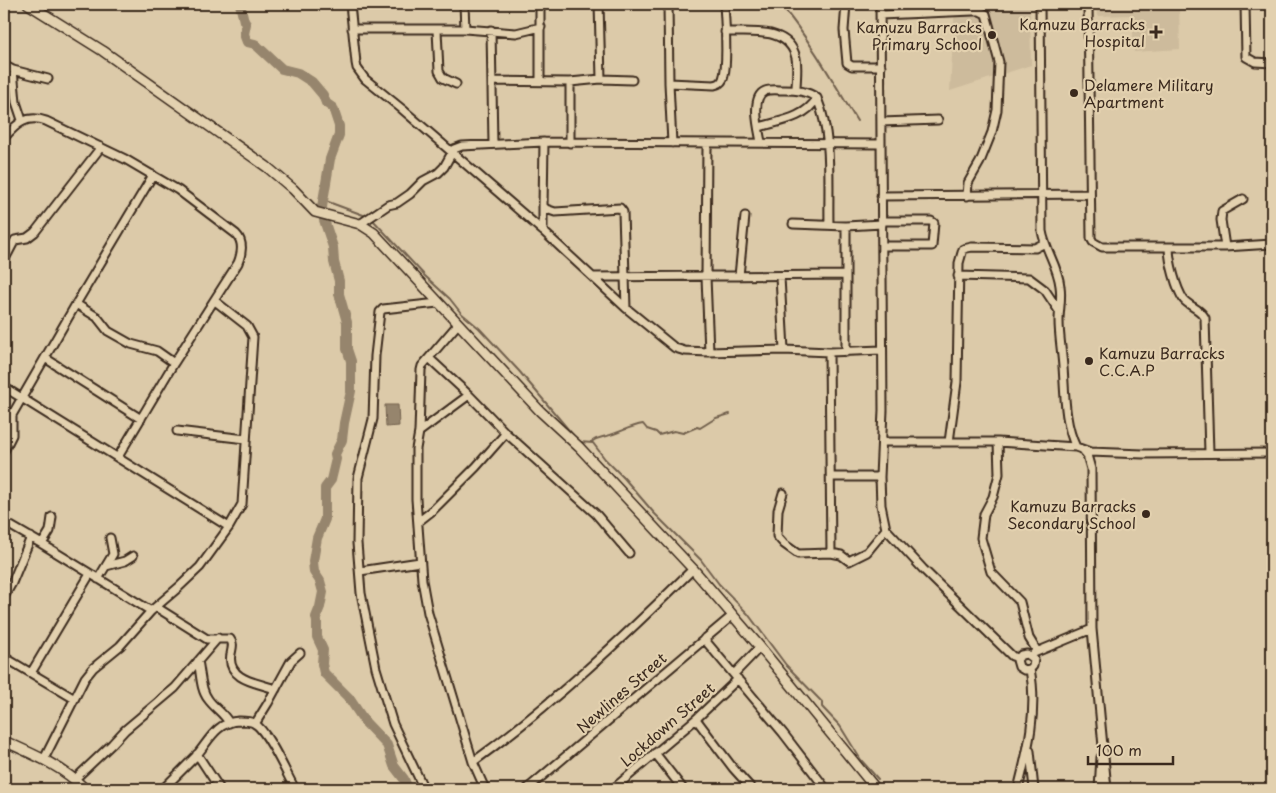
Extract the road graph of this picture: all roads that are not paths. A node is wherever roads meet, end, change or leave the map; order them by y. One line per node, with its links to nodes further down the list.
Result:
1 (28, 4): 58 (street)
2 (350, 4): 15 (street)
3 (464, 4): 16 (street)
4 (540, 4): 14 (street)
5 (599, 4): 24 (street)
6 (668, 4): 30 (street)
7 (724, 4): 19 (street)
8 (846, 4): 22 (street)
9 (880, 4): 13 (street)
10 (1040, 4): 51 (street)
11 (1088, 4): 50 (street)
12 (1245, 4): 20 (street)
13 (880, 15): 22 (street); 53 (street)
14 (541, 27): 18 (street); 26 (street)
15 (352, 29): 17 (street); 48 (street)
16 (465, 29): 17 (street); 18 (street)
17 (437, 30): 31 (street)
18 (491, 30): 28 (street)
19 (725, 32): 30 (street); 32 (street)
20 (1272, 63)
21 (4, 65): 23 (street)
22 (881, 66): 36 (street)
23 (13, 70): 25 (street); 34 (street)
24 (601, 79): 27 (street); 29 (street)
25 (48, 80)
26 (540, 80): 28 (street); 29 (street)
27 (632, 80)
28 (492, 81): 43 (street)
29 (570, 82): 42 (street)
30 (669, 83): 40 (street)
31 (456, 84)
32 (796, 90): 33 (street); 37 (street)
33 (817, 98): 37 (street); 45 (street)
34 (22, 120): 38 (street); 47 (street)
35 (938, 120): 36 (street)
36 (881, 122): 46 (street)
37 (759, 128): 41 (street)
38 (4, 138)
39 (544, 142): 42 (street); 43 (street); 55 (street)
40 (672, 142): 42 (street); 44 (street)
41 (761, 142): 44 (street); 45 (street)
42 (570, 143)
43 (492, 144): 48 (street)
44 (707, 144): 74 (street)
45 (827, 144): 46 (street); 60 (street)
46 (881, 144): 52 (street)
47 (100, 147): 49 (street); 68 (street)
48 (452, 153): 58 (street); 62 (street)
49 (153, 175): 76 (street); 78 (street)
50 (1090, 194): 51 (street); 66 (street)
51 (1042, 195): 53 (street); 63 (street)
52 (881, 196): 53 (street); 57 (street)
53 (967, 196)
54 (1244, 199): 67 (street)
55 (543, 206): 62 (street); 73 (street)
56 (745, 216): 70 (street)
57 (882, 222): 61 (street); 65 (street); 65 (street)
58 (360, 224): 77 (street)
59 (793, 224): 60 (street)
60 (829, 225): 61 (street)
61 (846, 226): 69 (street)
62 (544, 231): 72 (street)
63 (1045, 243): 71 (street); 80 (street)
64 (1272, 244): 67 (street)
65 (882, 246): 83 (street)
66 (1169, 247): 67 (street); 103 (street)
67 (1226, 247)
68 (4, 261)
69 (846, 275): 75 (street); 86 (street)
70 (739, 276): 74 (street); 75 (street)
71 (958, 276): 80 (street); 99 (street)
72 (593, 277): 73 (street); 79 (street)
73 (626, 277): 74 (street); 79 (street)
74 (706, 277): 84 (street)
75 (780, 277): 82 (street)
76 (215, 300): 89 (street); 97 (street)
77 (438, 303): 81 (street); 123 (street)
78 (76, 304): 87 (street); 89 (street)
79 (626, 308): 84 (street)
80 (1059, 311): 101 (street)
81 (458, 324): 88 (street); 122 (street)
82 (784, 350): 84 (street); 85 (street)
83 (882, 350): 86 (street); 98 (street)
84 (709, 352)
85 (829, 352): 86 (street); 106 (street)
86 (846, 352)
87 (45, 358): 92 (street); 93 (street)
88 (429, 358): 91 (street); 95 (street)
89 (174, 363): 93 (street)
90 (4, 387): 92 (street)
91 (469, 395): 95 (street); 96 (street)
92 (21, 398): 102 (street); 105 (street)
93 (141, 419): 105 (street)
94 (177, 431): 97 (street)
95 (419, 432): 111 (street)
96 (506, 434): 111 (street); 117 (street)
97 (246, 439): 112 (street)
98 (882, 442): 99 (street); 107 (street)
99 (949, 442): 100 (street)
100 (998, 442): 101 (street); 133 (street)
101 (1079, 448): 103 (street); 129 (street)
102 (4, 451)
103 (1209, 453): 104 (street)
104 (1272, 453)
105 (118, 457): 112 (street)
106 (831, 476): 107 (street); 118 (street)
107 (880, 478): 113 (street)
108 (783, 494): 118 (street)
109 (52, 517): 116 (street)
110 (4, 522): 114 (street)
111 (418, 522): 120 (street)
112 (230, 527): 127 (street)
113 (886, 529): 118 (street); 137 (street)
114 (30, 537): 116 (street); 126 (street)
115 (110, 538): 121 (street)
116 (42, 544): 124 (street)
117 (629, 553)
118 (831, 553)
119 (133, 556): 121 (street)
120 (420, 562): 123 (street); 153 (street)
121 (106, 566): 125 (street)
122 (693, 569): 128 (street); 153 (street)
123 (360, 571): 159 (street)
124 (90, 574): 125 (street); 140 (street)
125 (98, 579): 127 (street)
126 (4, 597)
127 (153, 609): 130 (street); 143 (street)
128 (732, 616): 131 (street, Newlines Street); 132 (street)
129 (1092, 630): 133 (street); 148 (street)
130 (218, 638): 138 (street); 142 (street)
131 (704, 639): 141 (street); 161 (street, Newlines Street)
132 (760, 647): 141 (street, Lockdown Street); 166 (street)
133 (1038, 651): 135 (street)
134 (300, 653): 142 (street)
135 (1029, 654): 137 (street); 139 (street)
136 (4, 657): 140 (street)
137 (1018, 658): 139 (street)
138 (198, 661): 145 (street); 154 (street)
139 (1030, 669): 149 (street)
140 (31, 673): 143 (street)
141 (736, 676): 144 (street, Lockdown Street); 165 (street)
142 (276, 689): 146 (street)
143 (73, 698): 152 (street)
144 (696, 719): 150 (street, Lockdown Street); 164 (street)
145 (229, 723): 146 (street); 151 (street)
146 (255, 724): 158 (street)
147 (4, 741): 152 (street)
148 (1104, 744): 169 (street); 170 (street)
149 (1029, 745): 167 (street); 168 (street)
150 (655, 753): 162 (street, Lockdown Street); 163 (street)
151 (197, 754): 156 (street); 157 (street)
152 (44, 759): 154 (street)
153 (473, 762): 160 (street)
154 (75, 779): 155 (street)
155 (85, 789)
156 (163, 789)
157 (220, 789)
158 (295, 789)
159 (424, 789)
160 (485, 789)
161 (528, 789)
162 (613, 789)
163 (682, 789)
164 (752, 789)
165 (826, 789)
166 (876, 789)
167 (1018, 789)
168 (1034, 789)
169 (1099, 789)
170 (1107, 789)

